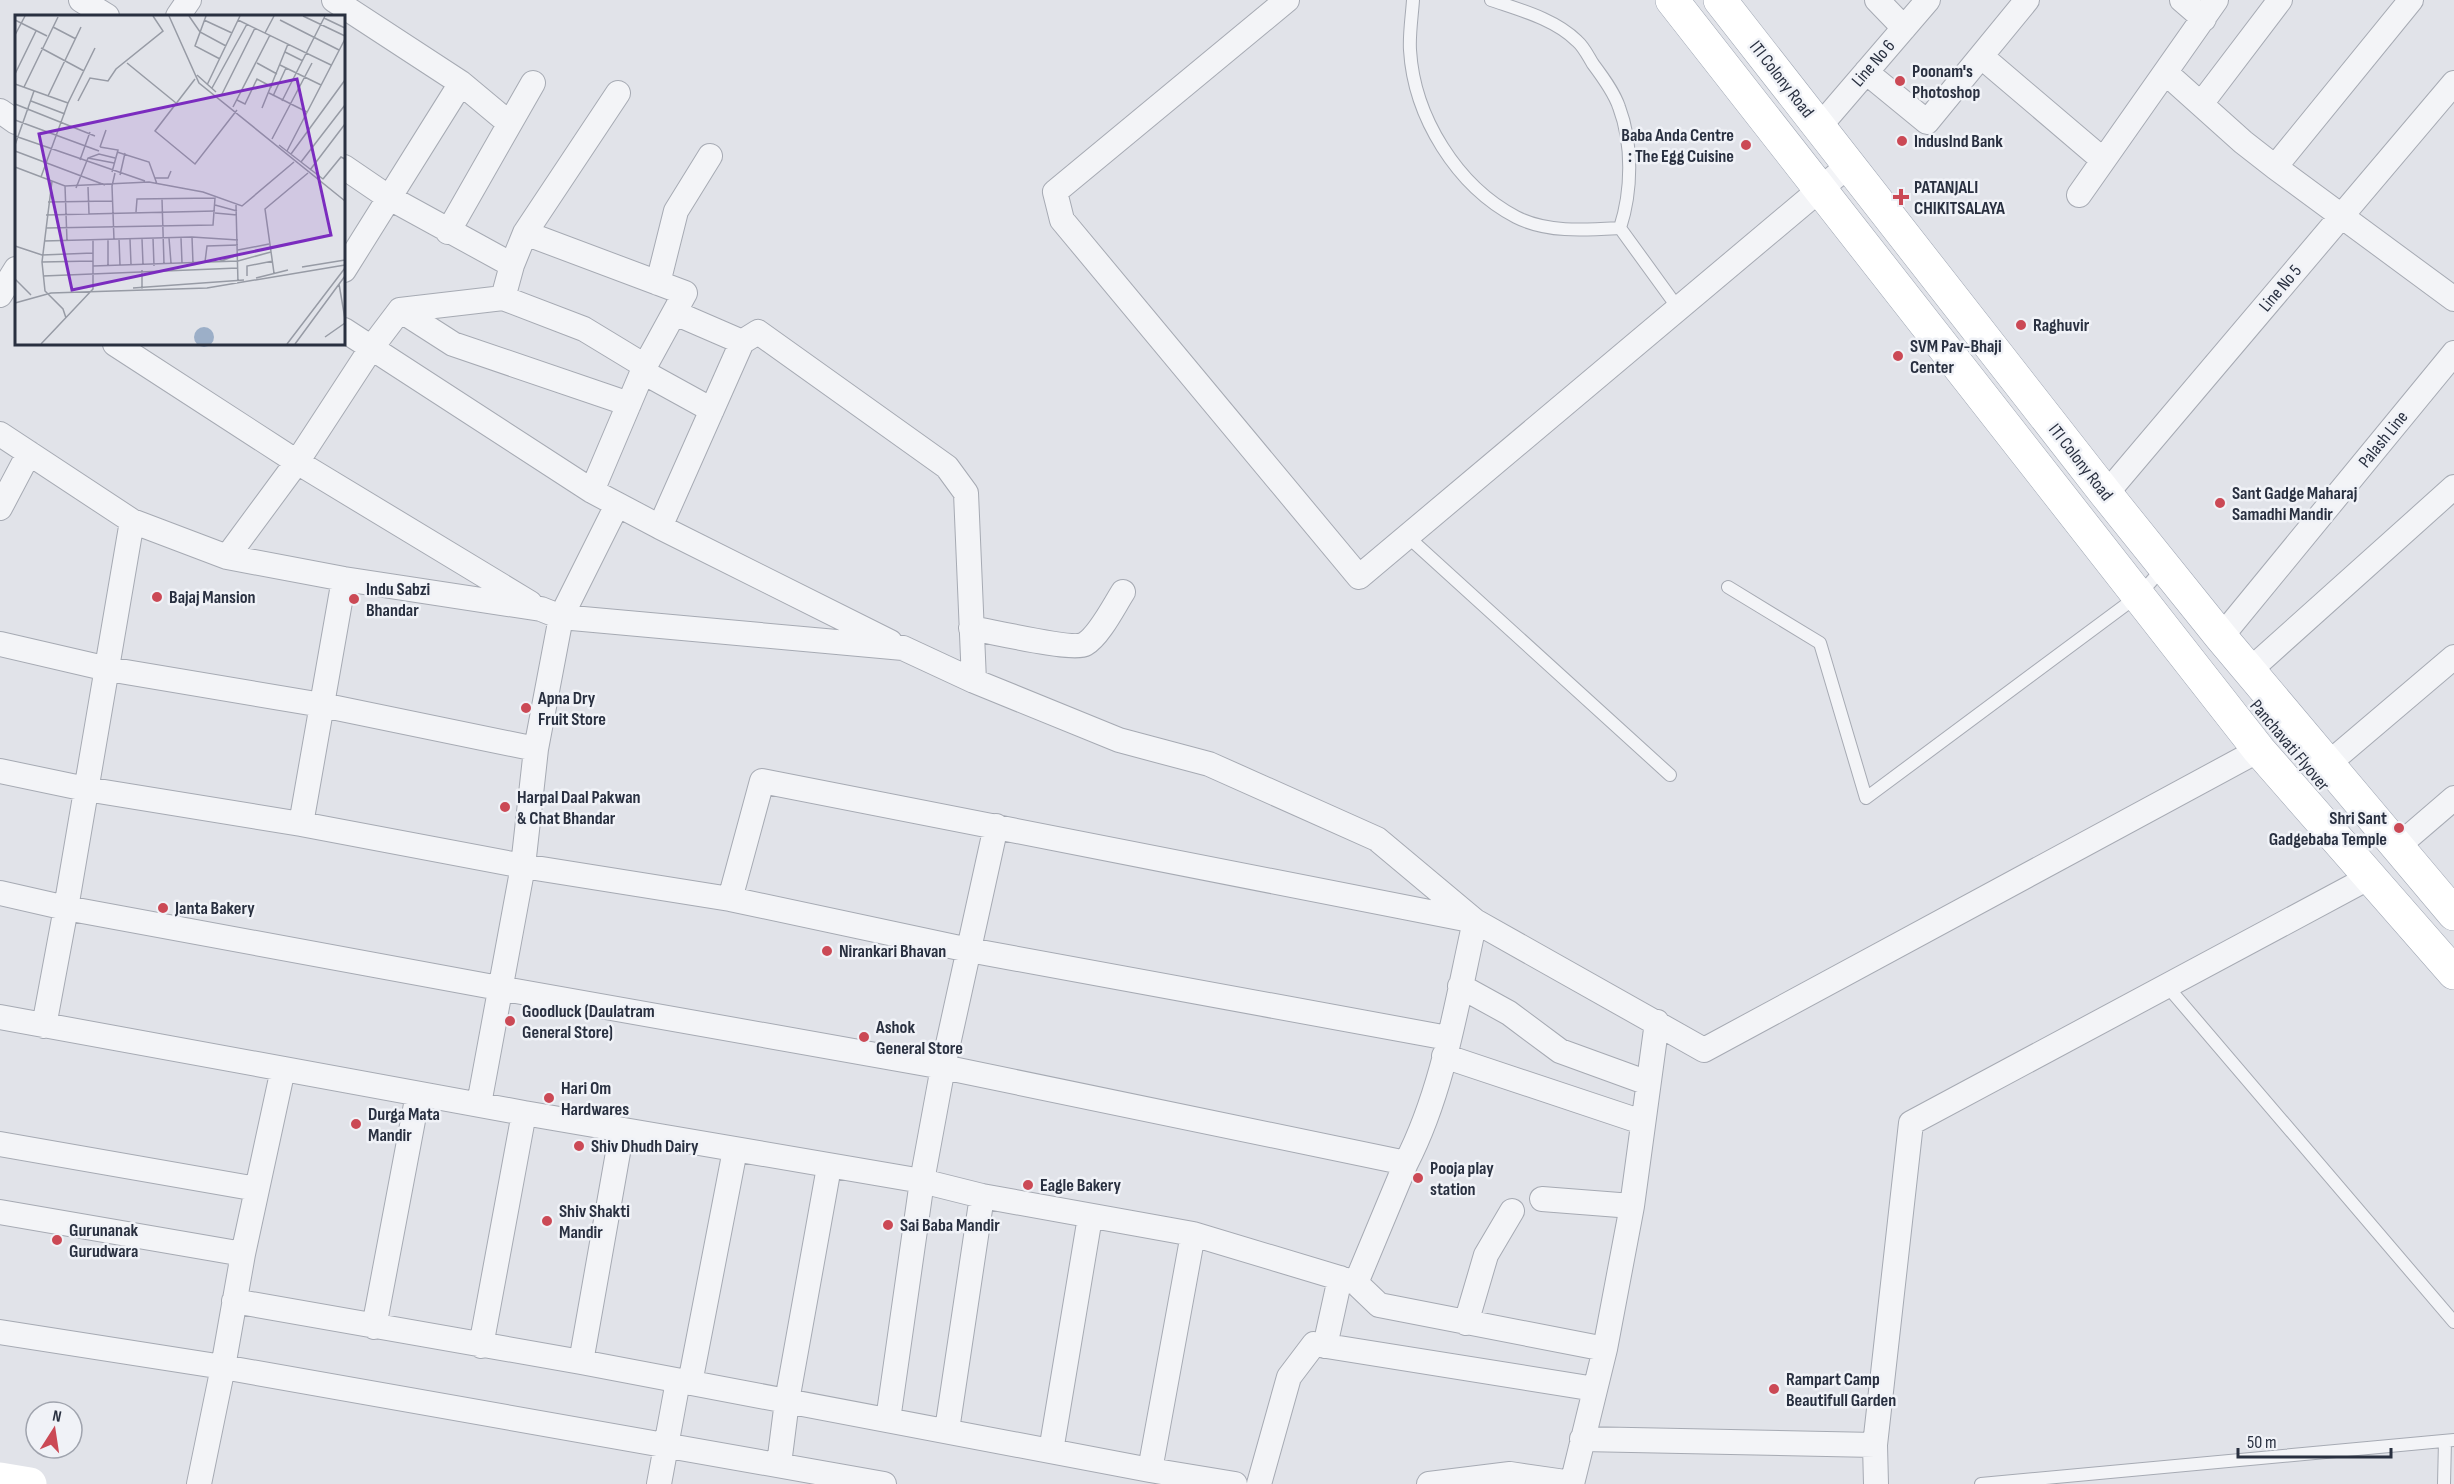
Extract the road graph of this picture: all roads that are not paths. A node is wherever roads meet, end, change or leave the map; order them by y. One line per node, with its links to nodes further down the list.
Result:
1 (81, 0): 16 (street)
2 (189, 0): 17 (street)
3 (334, 0): 22 (street)
4 (1287, 0): 69 (street)
5 (1413, 0): 40 (lane)
6 (1491, 0): 40 (lane)
7 (1672, 0): 36 (main road)
8 (1877, 0): 18 (street)
9 (1928, 0): 18 (street, Line No 6)
10 (2027, 0): 19 (street)
11 (2182, 0): 15 (street)
12 (2280, 0): 26 (street)
13 (2411, 0): 34 (street)
14 (1727, 3): 30 (main road, ITI Colony Road)
15 (2210, 9): 21 (street)
16 (105, 15)
17 (179, 15)
18 (1904, 28): 20 (street, Line No 6)
19 (1982, 57): 20 (street); 32 (street)
20 (1866, 72): 30 (street, Line No 6)
21 (2166, 73): 26 (street); 32 (street)
22 (461, 82): 29 (street); 38 (street)
23 (533, 83): 29 (street)
24 (2454, 83): 39 (street, Line No 5)
25 (618, 93): 42 (street)
26 (2201, 104): 34 (street)
27 (0, 111): 28 (street)
28 (15, 121)
29 (509, 123): 41 (street)
30 (1819, 127): 33 (main road, ITI Colony Road)
31 (710, 156): 45 (street)
32 (2103, 160): 37 (street)
33 (1849, 165): 36 (street); 64 (main road, ITI Colony Road)
34 (2275, 167): 39 (street)
35 (345, 168): 38 (street)
36 (1821, 188): 48 (street); 75 (main road)
37 (2079, 195)
38 (388, 197): 41 (street); 44 (street)
39 (2341, 216): 47 (street); 64 (street, Line No 5)
40 (1620, 228): 48 (lane)
41 (448, 232): 43 (street)
42 (525, 233): 43 (street); 45 (street)
43 (512, 265): 46 (street)
44 (345, 268)
45 (658, 283): 50 (street)
46 (503, 298): 49 (street); 56 (street)
47 (2454, 299)
48 (1678, 308): 69 (street)
49 (400, 310): 54 (street); 57 (street)
50 (675, 312): 52 (street); 56 (street)
51 (345, 331): 54 (street)
52 (741, 342): 58 (street); 77 (street)
53 (117, 345): 61 (street)
54 (372, 347): 61 (street); 63 (street)
55 (2454, 353): 80 (street, Palash Line)
56 (644, 369): 57 (street); 58 (street)
57 (629, 404): 63 (street)
58 (712, 410): 68 (street)
59 (0, 434): 60 (street)
60 (29, 453): 66 (street); 67 (street)
61 (297, 462): 70 (street); 76 (street)
62 (2454, 487): 80 (street)
63 (592, 491): 65 (street)
64 (2106, 494): 71 (main road, ITI Colony Road)
65 (617, 505): 68 (street); 76 (street)
66 (0, 508)
67 (132, 521): 70 (street); 82 (street)
68 (660, 527): 79 (street)
69 (1407, 536): 89 (lane)
70 (227, 558): 72 (street)
71 (2164, 567): 75 (lane); 80 (main road, ITI Colony Road)
72 (344, 579): 76 (street); 84 (street)
73 (1728, 587): 75 (lane)
74 (1123, 592): 77 (street)
75 (2139, 595): 86 (main road)
76 (551, 613): 79 (street); 85 (street)
77 (971, 628): 83 (street)
78 (0, 645): 82 (street)
79 (903, 648): 83 (street)
80 (2236, 654): 87 (main road, ITI Colony Road); 102 (main road, Panchavati Flyover)
81 (2454, 657): 87 (street)
82 (108, 669): 84 (street); 90 (street)
83 (974, 681): 101 (street)
84 (322, 705): 85 (street); 92 (street)
85 (536, 749): 95 (street)
86 (2259, 750): 96 (main road); 109 (street)
87 (2328, 764): 94 (main road, ITI Colony Road)
88 (0, 771): 90 (street)
89 (1670, 775)
90 (86, 789): 92 (street); 99 (street)
91 (2454, 798): 94 (street)
92 (301, 824): 95 (street)
93 (996, 826): 98 (street); 101 (street); 103 (street)
94 (2397, 847): 100 (main road, ITI Colony Road)
95 (523, 866): 98 (street); 107 (street)
96 (2370, 877): 104 (main road); 106 (street)
97 (0, 893): 99 (street)
98 (730, 898): 103 (street)
99 (66, 908): 107 (street); 110 (street)
100 (2454, 914)
101 (1475, 921): 105 (street); 109 (street)
102 (2454, 940)
103 (969, 950): 111 (street); 112 (street)
104 (2454, 973)
105 (1460, 986): 111 (street); 114 (street)
106 (2167, 986): 136 (lane); 152 (street)
107 (499, 988): 112 (street); 116 (street)
108 (0, 1017): 110 (street)
109 (1657, 1022): 114 (street)
110 (44, 1026): 113 (street)
111 (1446, 1047): 118 (street); 122 (street)
112 (943, 1067): 122 (street); 124 (street)
113 (284, 1069): 115 (street); 125 (street)
114 (1648, 1083): 118 (street)
115 (418, 1094): 116 (street); 138 (street)
116 (479, 1104): 117 (street)
117 (524, 1113): 119 (street); 140 (street)
118 (1642, 1122): 128 (street)
119 (622, 1130): 121 (street); 143 (street)
120 (0, 1144): 125 (street)
121 (735, 1150): 123 (street); 145 (street)
122 (1406, 1163): 134 (street)
123 (829, 1167): 124 (street); 147 (street)
124 (922, 1181): 126 (street); 148 (street)
125 (257, 1189): 133 (street)
126 (982, 1196): 131 (street); 149 (street)
127 (1542, 1199): 128 (street)
128 (1632, 1206): 142 (street)
129 (1512, 1211): 137 (street)
130 (0, 1212): 133 (street)
131 (1090, 1217): 132 (street); 154 (street)
132 (1193, 1234): 134 (street); 156 (street)
133 (243, 1254): 135 (street)
134 (1348, 1281): 137 (street); 141 (street)
135 (234, 1301): 138 (street); 144 (street)
136 (2454, 1322)
137 (1466, 1323): 142 (street)
138 (374, 1327): 140 (street)
139 (0, 1332): 144 (street)
140 (481, 1346): 143 (street)
141 (1325, 1346): 146 (street); 165 (street)
142 (1605, 1349): 146 (street)
143 (581, 1362): 145 (street)
144 (223, 1367): 153 (street); 161 (street)
145 (684, 1382): 147 (street); 153 (street)
146 (1595, 1389): 150 (street)
147 (787, 1401): 148 (street); 155 (street)
148 (888, 1420): 149 (street)
149 (947, 1430): 154 (street)
150 (1582, 1439): 152 (street); 159 (street)
151 (2450, 1441): 168 (lane); 169 (lane)
152 (1875, 1445): 167 (street)
153 (667, 1446): 155 (street); 162 (street)
154 (1051, 1451): 157 (street)
155 (779, 1464): 163 (street)
156 (1150, 1470): 157 (street); 164 (street)
157 (1122, 1474)
158 (0, 1479): 160 (main road)
159 (1572, 1483): 166 (street)
160 (30, 1484)
161 (199, 1484)
162 (659, 1484)
163 (884, 1484)
164 (1235, 1484)
165 (1259, 1484)
166 (1430, 1484)
167 (1876, 1484)
168 (1981, 1484)
169 (2444, 1484)

